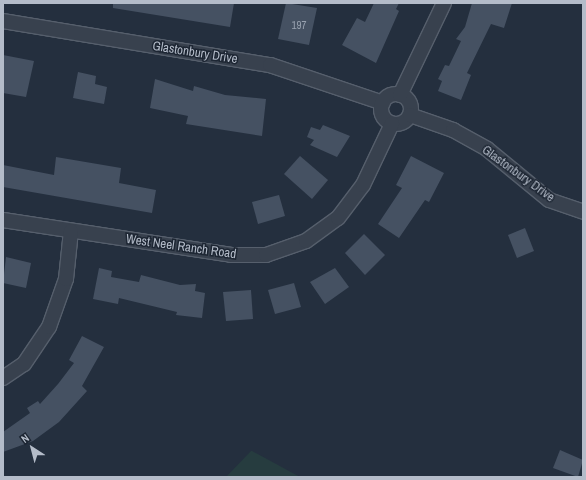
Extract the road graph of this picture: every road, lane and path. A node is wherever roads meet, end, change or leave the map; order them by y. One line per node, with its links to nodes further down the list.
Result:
1 (444, 3): 3 (street)
2 (3, 21): 4 (street, Glastonbury Drive)
3 (400, 95): 4 (street); 5 (street)
4 (383, 103): 6 (street)
5 (410, 116): 6 (street); 7 (street, Glastonbury Drive)
6 (392, 124): 9 (street, West Neel Ranch Road)
7 (583, 212)
8 (3, 220): 9 (street, West Neel Ranch Road)
9 (71, 231): 10 (street)
10 (3, 378)

